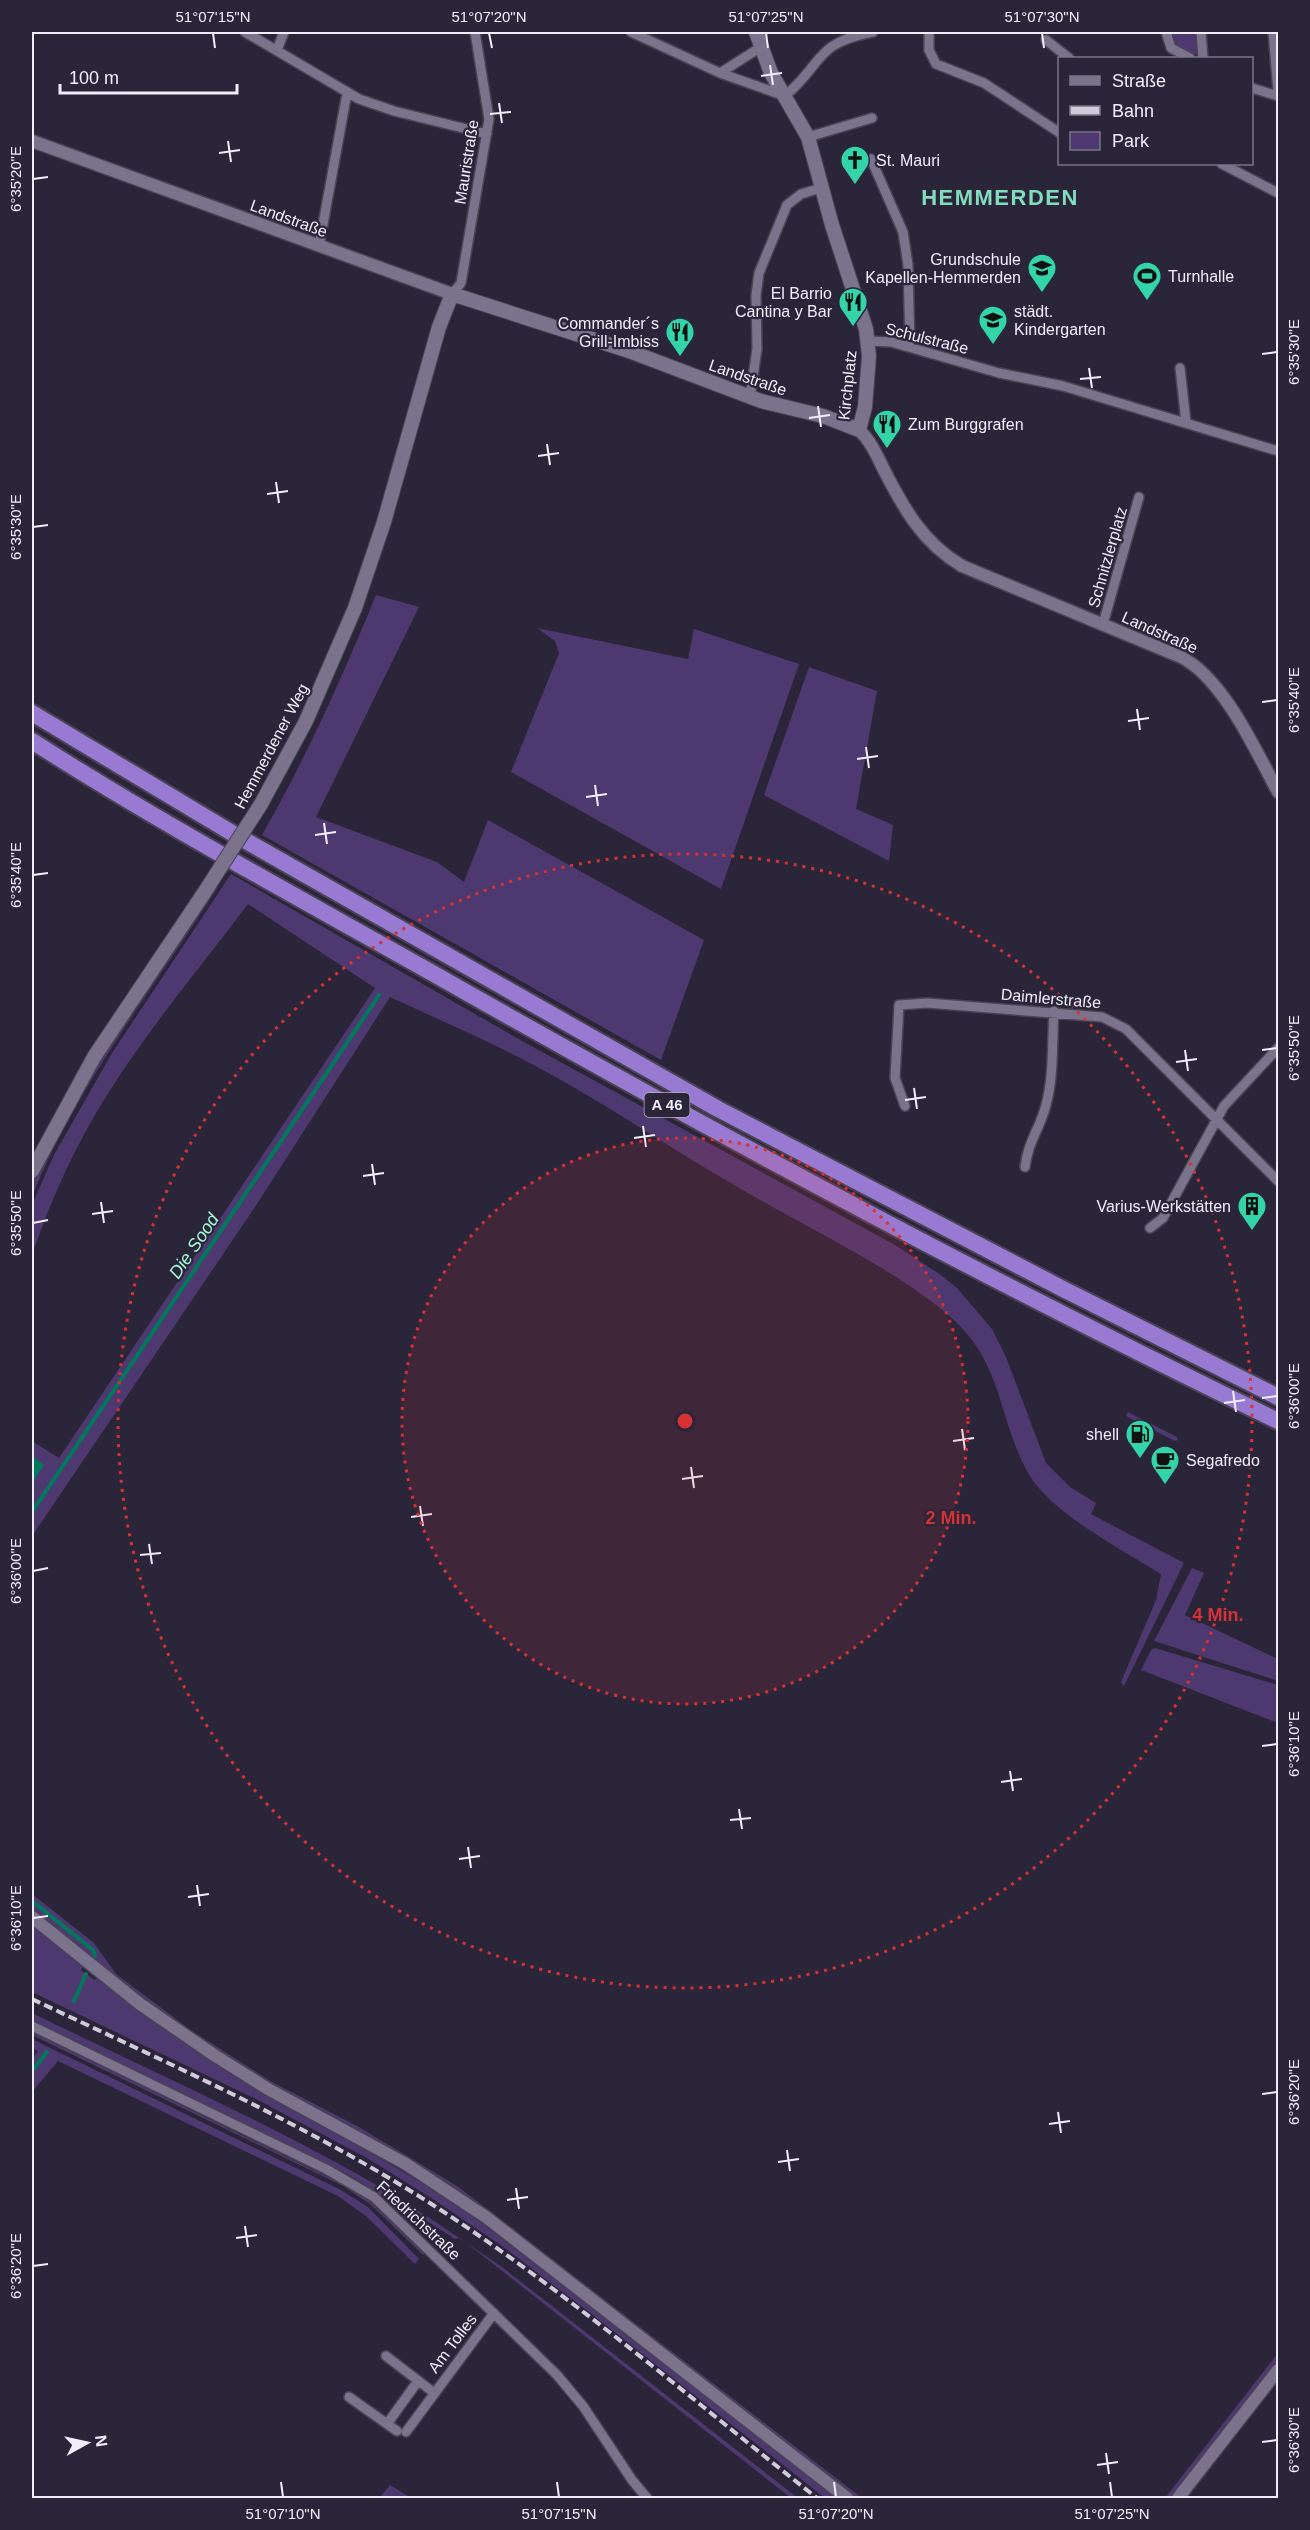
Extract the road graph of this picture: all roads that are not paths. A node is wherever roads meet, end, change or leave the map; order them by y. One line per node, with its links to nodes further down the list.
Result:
1 (245, 32): 13 (street)
2 (284, 32): 13 (street)
3 (476, 32): 25 (street, Mauristraße)
4 (631, 32): 17 (street)
5 (756, 32): 12 (main road, Kirchplatz)
6 (873, 32): 21 (street)
7 (929, 32): 24 (street)
8 (1166, 32): 15 (street)
9 (1201, 32): 16 (street)
10 (1273, 32): 19 (street)
11 (1046, 40): 14 (street)
12 (761, 47): 17 (street); 21 (main road, Kirchplatz)
13 (277, 50): 20 (street)
14 (1068, 57)
15 (1188, 57)
16 (1203, 57)
17 (720, 73): 21 (street)
18 (1253, 89): 22 (street)
19 (1278, 91)
20 (347, 93): 25 (street); 32 (street)
21 (786, 96): 26 (main road, Kirchplatz)
22 (1278, 96)
23 (872, 118): 26 (street)
24 (1058, 132)
25 (487, 134): 33 (street, Mauristraße)
26 (808, 137): 30 (main road, Kirchplatz)
27 (32, 141): 32 (street, Landstraße)
28 (871, 159): 35 (street)
29 (1224, 165): 31 (street)
30 (821, 188): 34 (main road, Kirchplatz); 37 (street)
31 (1278, 193)
32 (319, 246): 33 (street, Landstraße)
33 (452, 294): 37 (main road, Landstraße); 51 (main road, Hemmerdener Weg, bridge)
34 (868, 340): 35 (street, Schulstraße); 39 (main road, Kirchplatz)
35 (910, 347): 38 (street, Schulstraße)
36 (1180, 368): 38 (street)
37 (750, 397): 39 (main road, Landstraße)
38 (1186, 422): 40 (street, Schulstraße)
39 (859, 430): 42 (street, Landstraße)
40 (1278, 451)
41 (1139, 497): 42 (street, Schnitzlerplatz)
42 (1103, 624): 45 (street, Landstraße)
43 (32, 713): 54 (highway, A 46)
44 (32, 741): 55 (highway, A 46)
45 (1278, 792)
46 (1054, 1011): 48 (street, Daimlerstraße); 49 (street, Daimlerstraße); 50 (street)
47 (1278, 1048): 49 (street)
48 (905, 1106)
49 (1216, 1117): 52 (street, Daimlerstraße); 53 (street)
50 (1025, 1167)
51 (32, 1171)
52 (1278, 1181)
53 (1150, 1228)
54 (1278, 1397)
55 (1278, 1421)
56 (32, 1917): 66 (street)
57 (32, 2026): 58 (street, Friedrichstraße)
58 (494, 2313): 62 (street, Am Tolles); 65 (street, Friedrichstraße)
59 (386, 2356): 61 (street, Am Tolles)
60 (1278, 2370): 67 (street)
61 (418, 2381): 62 (street, Am Tolles); 64 (street, Am Tolles)
62 (433, 2392): 64 (street, Am Tolles)
63 (349, 2397): 64 (street, Am Tolles)
64 (387, 2424)
65 (647, 2499)
66 (847, 2499)
67 (1178, 2499)

